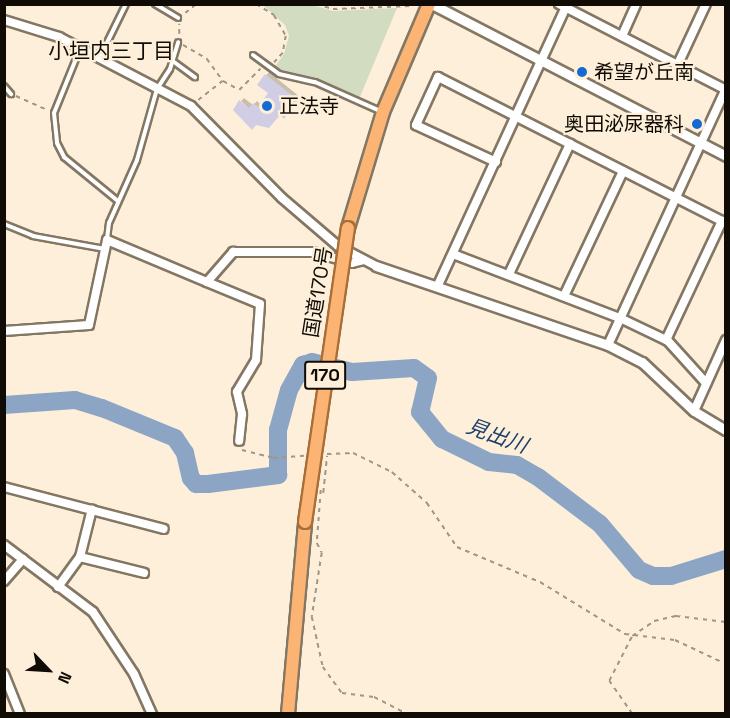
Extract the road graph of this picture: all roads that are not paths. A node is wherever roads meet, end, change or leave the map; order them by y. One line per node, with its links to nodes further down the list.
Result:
1 (126, 4): 13 (lane)
2 (154, 4): 7 (lane)
3 (431, 4): 15 (street); 22 (highway, 国道170号 / 170)
4 (636, 4): 9 (street)
5 (706, 4): 16 (street)
6 (564, 6): 9 (street); 15 (street)
7 (178, 18)
8 (4, 20): 11 (street)
9 (622, 36): 16 (street)
10 (178, 42): 14 (lane)
11 (80, 49): 13 (street); 30 (lane)
12 (253, 55): 22 (lane)
13 (99, 59): 19 (street)
14 (173, 62): 17 (lane); 19 (lane)
15 (540, 62): 23 (street); 25 (street)
16 (678, 64): 20 (street)
17 (195, 77)
18 (4, 86): 21 (lane)
19 (157, 89): 30 (lane); 35 (street)
20 (725, 89): 25 (street)
21 (11, 94)
22 (383, 112): 62 (highway, 国道170号 / 170, bridge)
23 (515, 115): 24 (street); 27 (street); 27 (street)
24 (570, 144): 28 (street); 37 (street)
25 (701, 144): 26 (street); 29 (street)
26 (726, 156)
27 (496, 162): 34 (street)
28 (623, 171): 29 (street); 40 (street)
29 (675, 198): 31 (street); 41 (street)
30 (118, 201): 33 (lane)
31 (724, 222): 43 (street)
32 (4, 224): 33 (lane)
33 (108, 245): 38 (street); 42 (street)
34 (453, 254): 37 (street); 39 (street)
35 (364, 260): 36 (street); 38 (street)
36 (376, 266): 39 (street)
37 (509, 274): 40 (street)
38 (207, 282): 49 (street)
39 (438, 285): 45 (street)
40 (564, 296): 41 (street)
41 (620, 318): 43 (street); 45 (street)
42 (4, 331)
43 (666, 340): 46 (street)
44 (726, 340): 46 (street)
45 (608, 345): 47 (street)
46 (706, 382): 47 (street)
47 (694, 411): 48 (street)
48 (726, 430)
49 (239, 441)
50 (4, 487): 51 (street)
51 (92, 508): 52 (street); 54 (street)
52 (164, 529)
53 (4, 545): 55 (street)
54 (80, 557): 56 (street); 58 (street)
55 (23, 559): 57 (street); 58 (street)
56 (144, 573)
57 (4, 581)
58 (58, 587): 61 (street)
59 (4, 674): 60 (street)
60 (20, 714)
61 (152, 714)
62 (286, 714)

